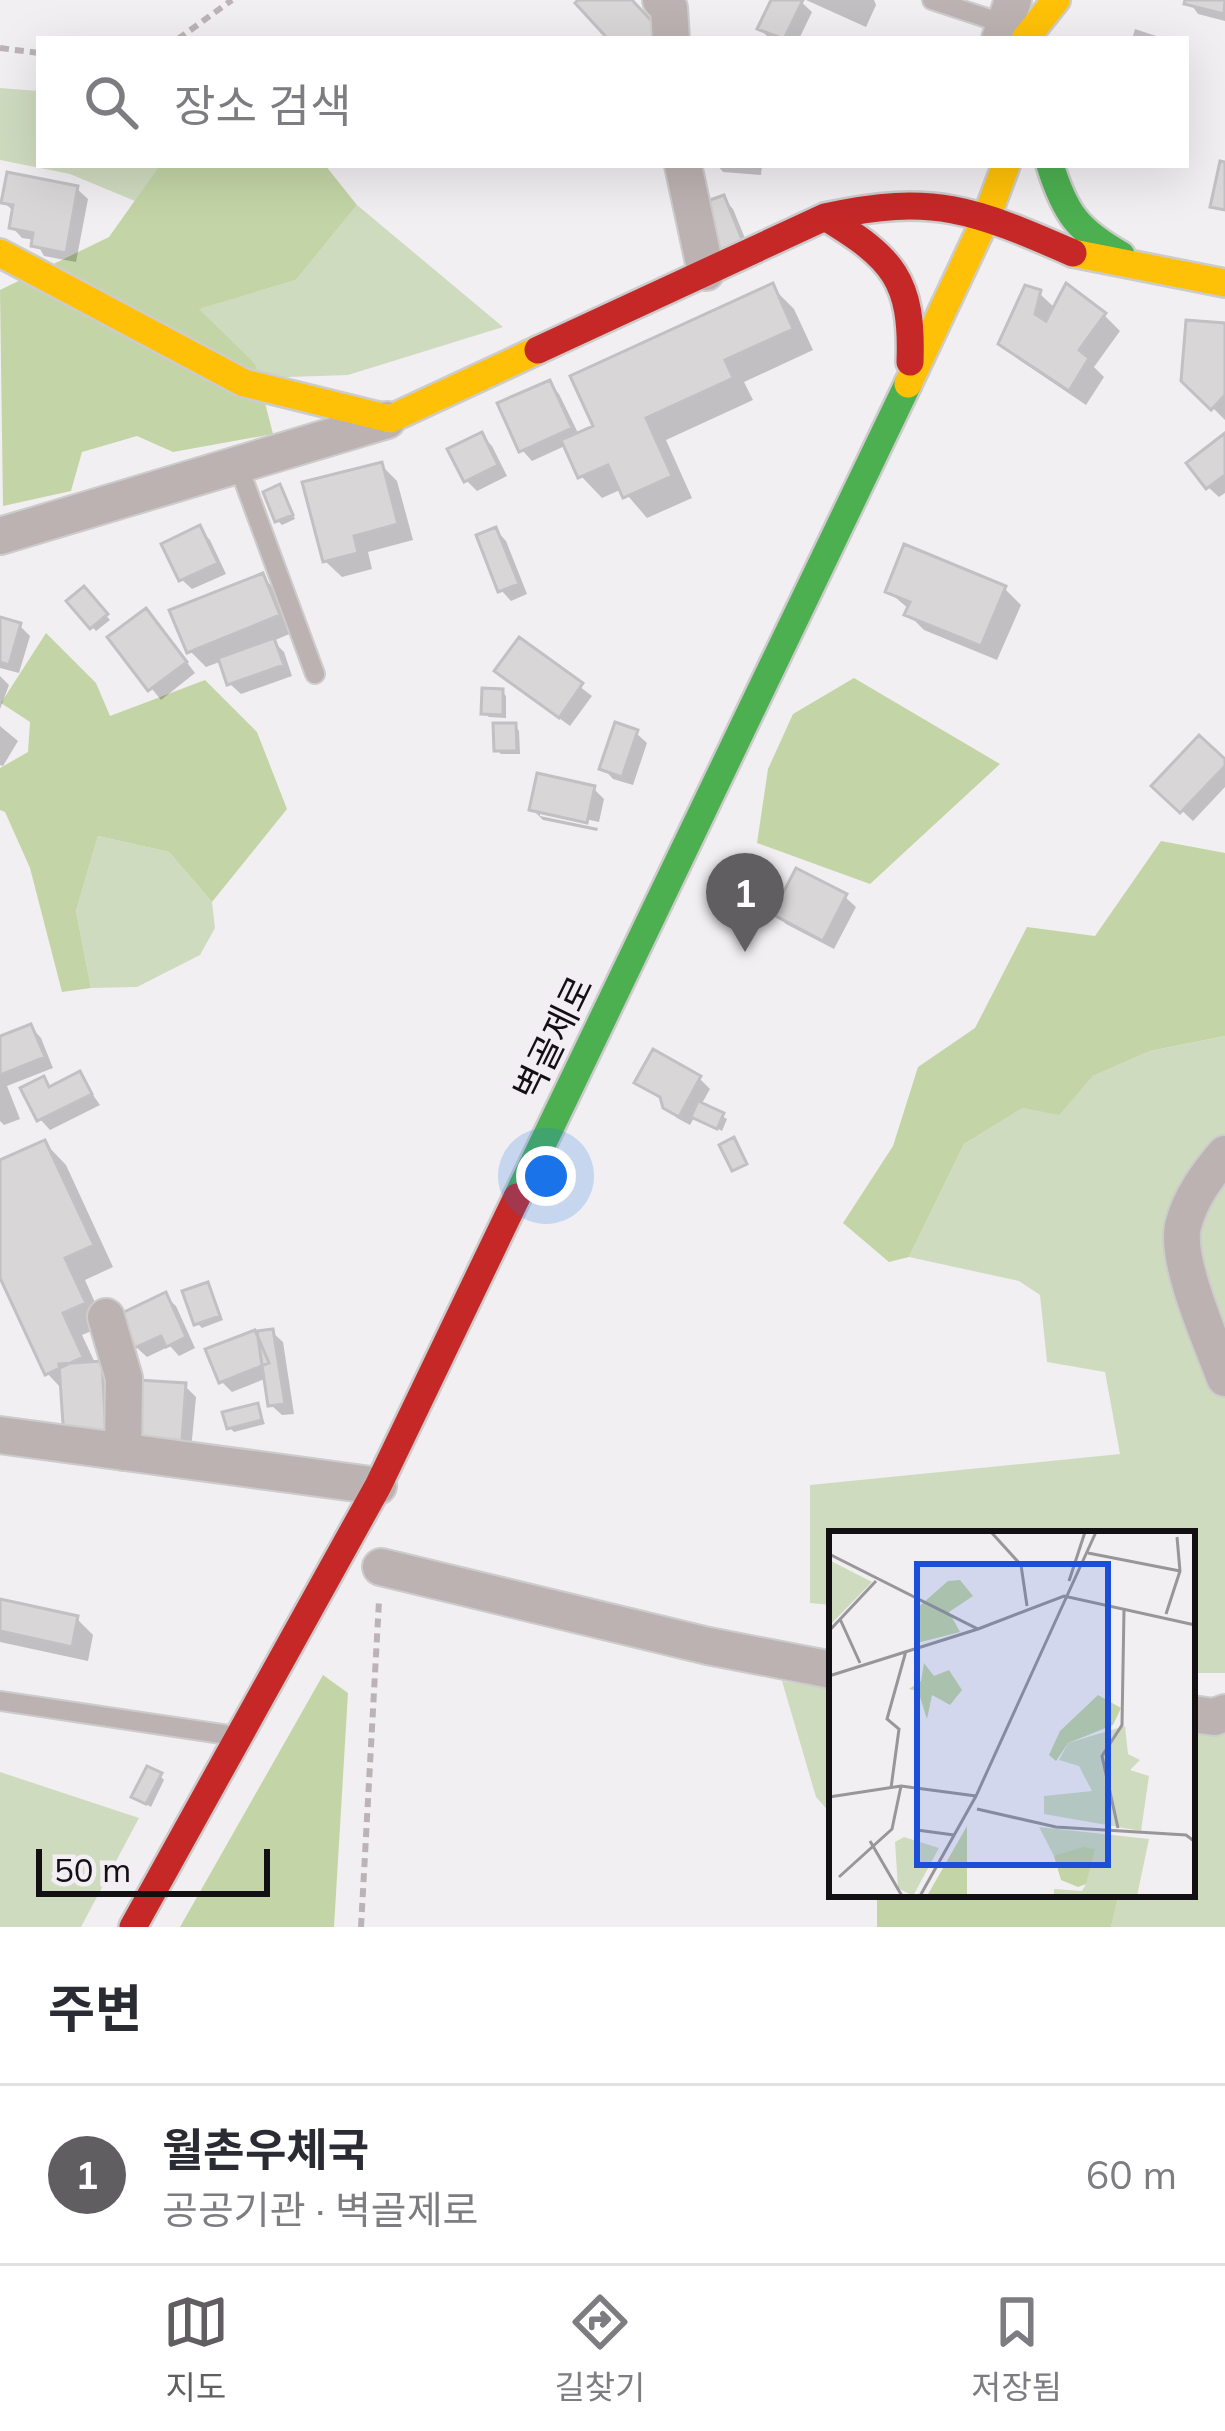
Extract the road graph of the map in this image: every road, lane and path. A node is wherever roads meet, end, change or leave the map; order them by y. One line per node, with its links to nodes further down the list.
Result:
1 (232, 0): 7 (path)
2 (661, 0): 8 (street)
3 (932, 0): 6 (lane)
4 (1056, 0): 6 (street)
5 (1067, 0): 9 (street)
6 (1010, 25)
7 (182, 36)
8 (671, 36)
9 (1053, 36)
10 (0, 48): 11 (path)
11 (36, 53)
12 (684, 168): 20 (street)
13 (1005, 168): 17 (street, 벽골제로)
14 (1051, 168): 21 (street)
15 (920, 181): 16 (street)
16 (871, 207): 17 (street); 18 (street)
17 (987, 216): 21 (street); 23 (street, 벽골제로)
18 (825, 217): 20 (street); 23 (street)
19 (0, 253): 24 (street)
20 (706, 272): 24 (street)
21 (1159, 274): 22 (street)
22 (1225, 284)
23 (909, 381): 33 (street, 벽골제로)
24 (390, 419): 25 (street)
25 (238, 465): 26 (street); 27 (lane)
26 (0, 536)
27 (315, 674)
28 (1225, 1154): 30 (street)
29 (106, 1317): 32 (street)
30 (1225, 1378)
31 (0, 1435): 32 (street)
32 (123, 1452): 33 (street)
33 (378, 1486): 39 (street, 벽골제로)
34 (381, 1567): 35 (street); 41 (path)
35 (829, 1669)
36 (0, 1701): 39 (lane)
37 (1225, 1713): 38 (street)
38 (1195, 1714)
39 (240, 1736): 40 (street, 벽골제로)
40 (133, 1927)
41 (361, 1927)

